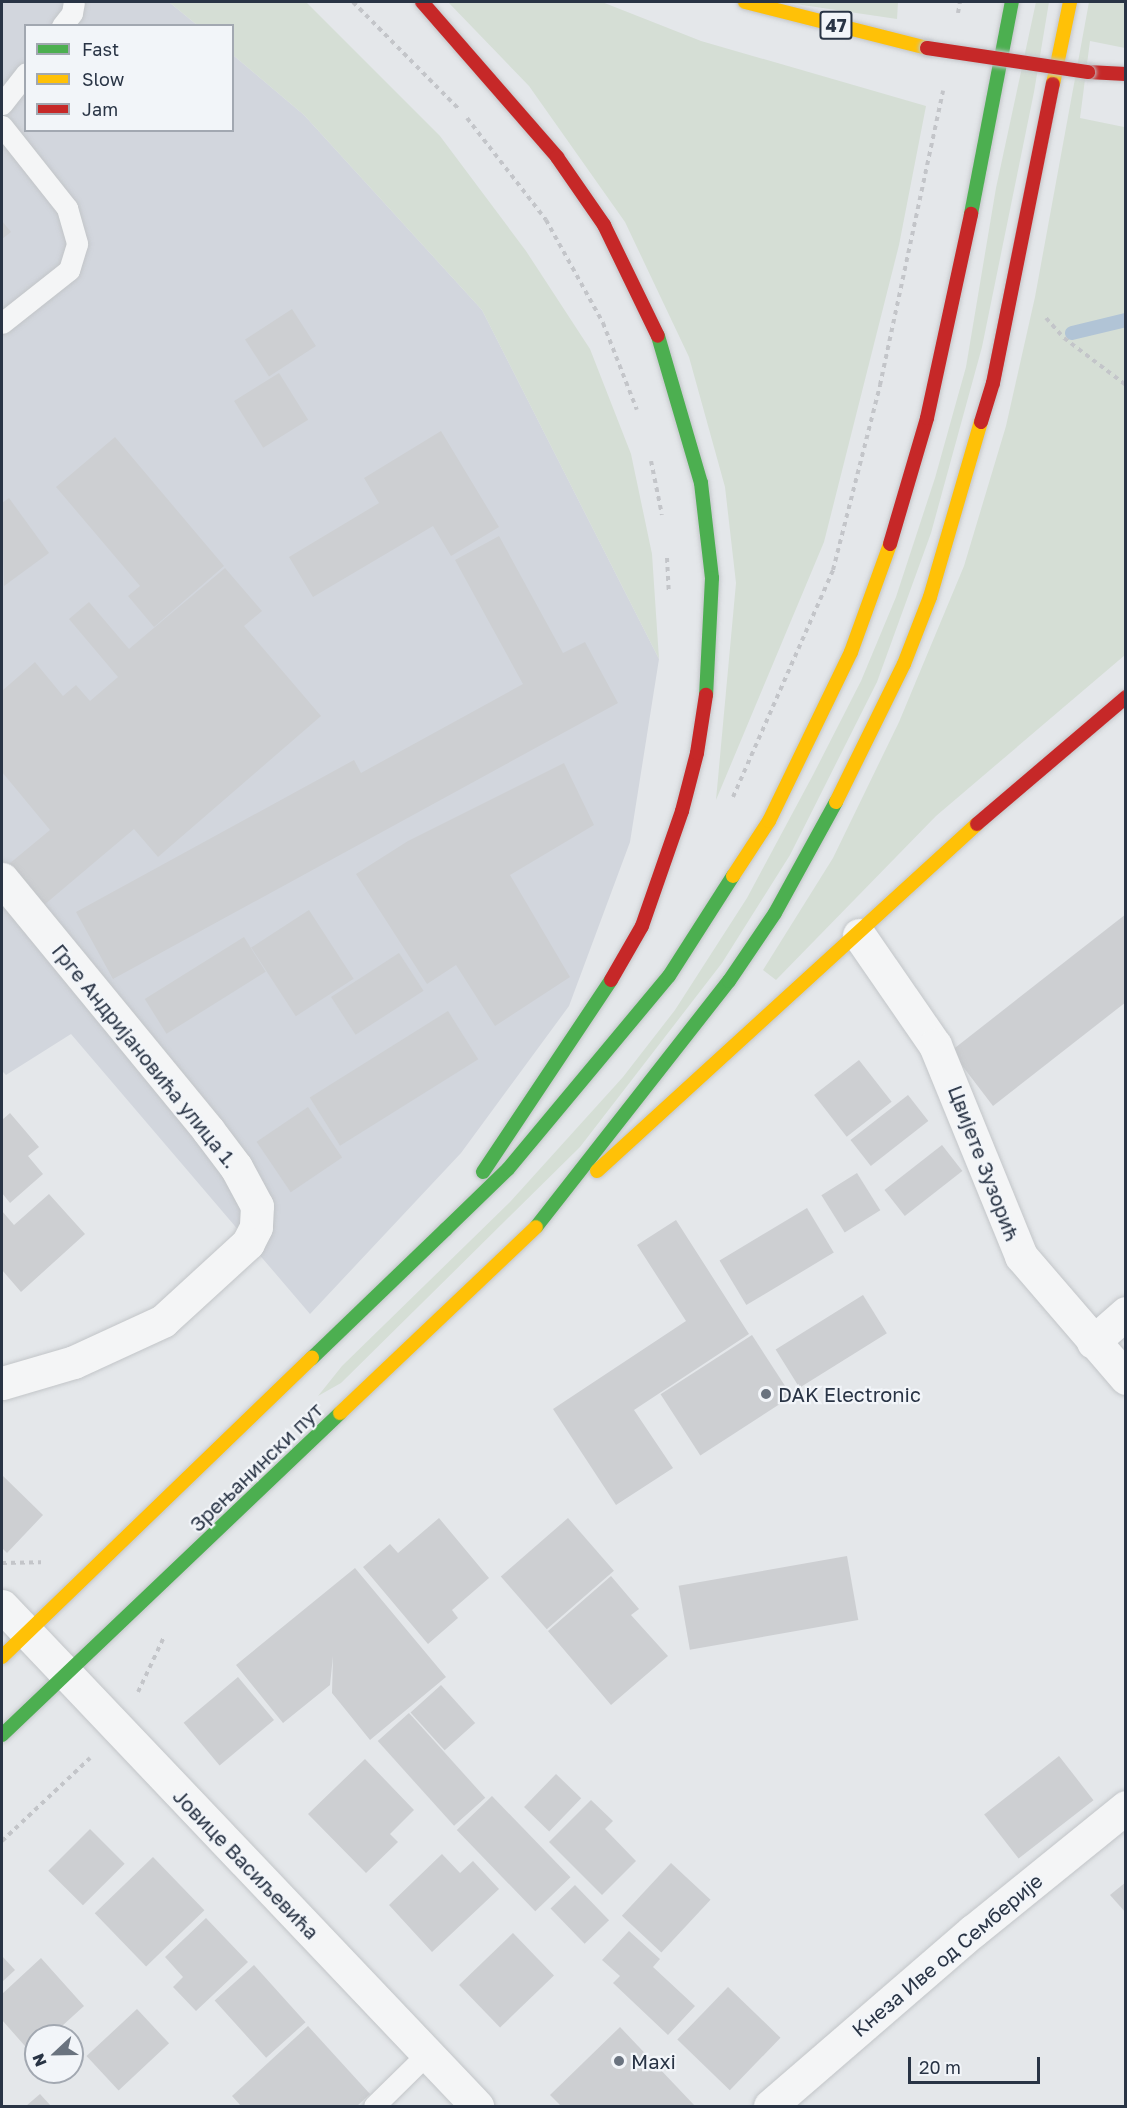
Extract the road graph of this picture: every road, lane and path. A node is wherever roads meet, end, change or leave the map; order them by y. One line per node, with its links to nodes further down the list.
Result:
1 (74, 2): 8 (lane)
2 (354, 2): 18 (path)
3 (422, 2): 28 (main road)
4 (745, 2): 10 (main road, 47, bridge)
5 (960, 2): 9 (path)
6 (1012, 2): 28 (main road)
7 (1070, 2): 15 (main road)
8 (64, 24)
9 (956, 24)
10 (1125, 74)
11 (24, 76): 13 (lane)
12 (945, 81): 24 (path)
13 (2, 104)
14 (2, 126): 16 (lane)
15 (1012, 298): 17 (path); 27 (main road)
16 (2, 323)
17 (1125, 385)
18 (640, 418)
19 (649, 451): 20 (path)
20 (663, 517)
21 (666, 552): 22 (path)
22 (669, 598)
23 (1125, 697): 26 (main road)
24 (730, 804)
25 (2, 879): 32 (street, Грге Андријановића улица 1.)
26 (859, 935): 27 (main road); 30 (street, Цвијете Зузорић)
27 (536, 1227): 39 (main road, Зрењанински пут)
28 (445, 1230): 37 (main road, Зрењанински пут)
29 (1125, 1313): 30 (street)
30 (1094, 1342): 31 (street, Цвијете Зузорић)
31 (1125, 1378)
32 (2, 1383)
33 (49, 1559): 34 (path)
34 (2, 1563)
35 (2, 1606): 37 (street, Јовице Васиљевића)
36 (167, 1632): 40 (path)
37 (26, 1633): 38 (main road, Зрењанински пут); 39 (street, Јовице Васиљевића)
38 (2, 1657)
39 (65, 1675): 40 (street, Јовице Васиљевића); 41 (main road, Зрењанински пут)
40 (119, 1731): 43 (path); 44 (street, Јовице Васиљевића)
41 (2, 1735)
42 (1125, 1807): 47 (street, Кнеза Иве од Семберије)
43 (2, 1841)
44 (427, 2054): 45 (lane); 46 (street, Јовице Васиљевића)
45 (374, 2106)
46 (477, 2106)
47 (770, 2106)

